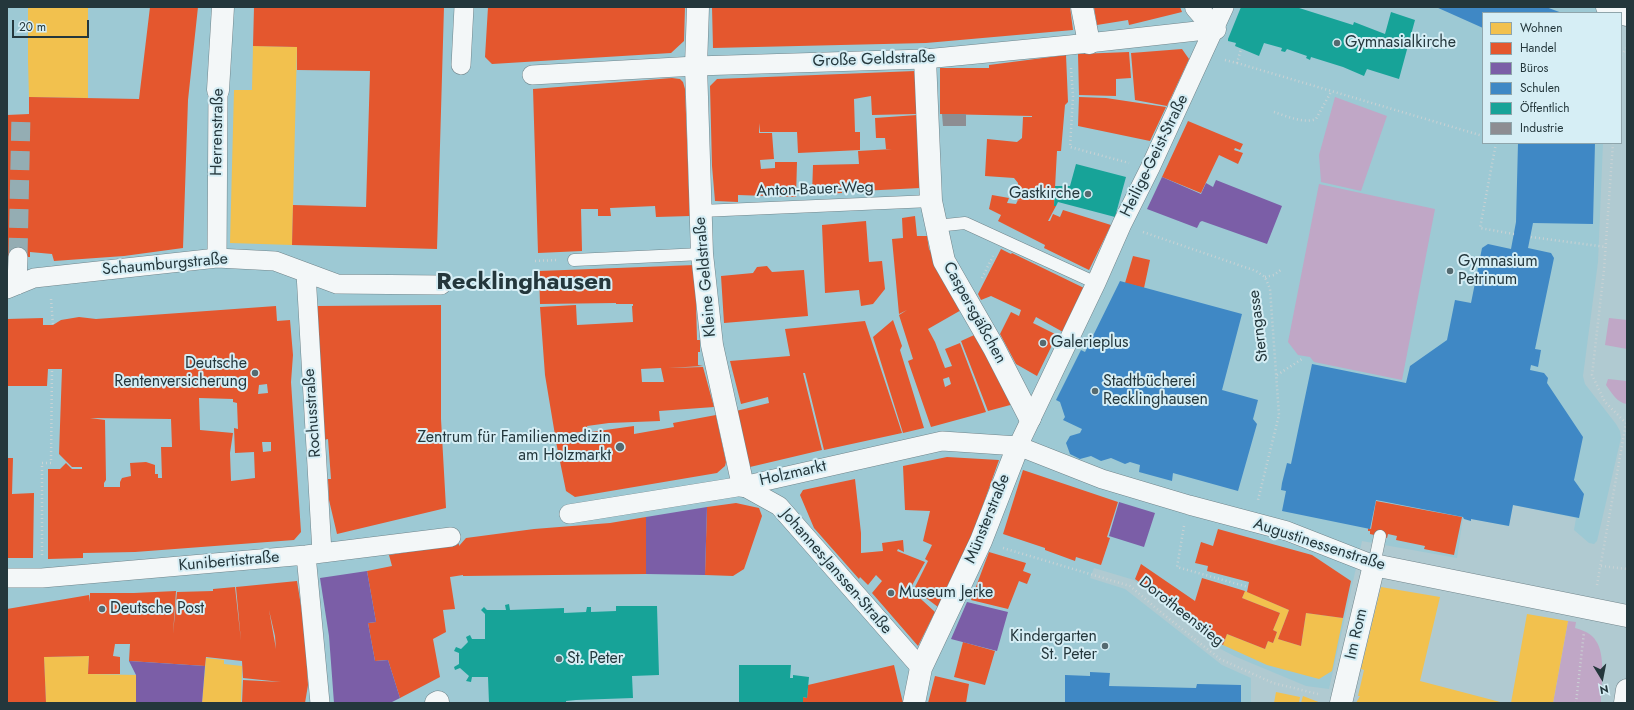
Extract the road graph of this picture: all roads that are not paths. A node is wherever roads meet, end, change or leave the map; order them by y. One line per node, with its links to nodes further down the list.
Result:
1 (223, 7): 15 (street, Herrenstraße)
2 (464, 7): 12 (street)
3 (698, 7): 13 (street, Kleine Geldstraße)
4 (1082, 7): 10 (street)
5 (1196, 7): 9 (street)
6 (1224, 7): 9 (street, Heilige-Geist-Straße)
7 (1607, 7): 8 (street)
8 (1620, 12)
9 (1215, 29): 10 (street, Große Geldstraße); 24 (street, Heilige-Geist-Straße)
10 (1079, 44): 11 (street, Große Geldstraße)
11 (925, 59): 13 (street, Große Geldstraße); 16 (street, Caspersgäßchen)
12 (461, 65)
13 (696, 66): 14 (street, Große Geldstraße); 17 (street, Kleine Geldstraße)
14 (532, 75)
15 (218, 90): 21 (street, Herrenstraße)
16 (931, 201): 17 (lane, Anton-Bauer-Weg); 18 (street, Caspersgäßchen)
17 (701, 211): 19 (street, Kleine Geldstraße)
18 (936, 226): 24 (lane); 27 (street, Caspersgäßchen)
19 (702, 254): 22 (lane); 29 (street, Kleine Geldstraße)
20 (18, 257): 26 (street)
21 (217, 258): 23 (street, Schaumburgstraße); 26 (street, Schaumburgstraße)
22 (574, 260)
23 (306, 273): 25 (street, Schaumburgstraße); 33 (street, Rochusstraße)
24 (1096, 283): 27 (street, Heilige-Geist-Straße)
25 (441, 285)
26 (12, 287)
27 (1030, 418): 28 (street, Heilige-Geist-Straße)
28 (1018, 446): 29 (street, Holzmarkt); 34 (street, Augustinessenstraße); 37 (street, Münsterstraße)
29 (743, 486): 30 (street, Holzmarkt); 37 (street, Johannes-Janssen-Straße)
30 (569, 514)
31 (1380, 536): 34 (lane)
32 (451, 537): 33 (street, Kunibertistraße)
33 (314, 554): 35 (street, Kunibertistraße); 40 (street, Rochusstraße)
34 (1374, 565): 36 (street, Augustinessenstraße); 39 (street, Im Rom)
35 (7, 578)
36 (1627, 616)
37 (921, 668): 41 (street, Münsterstraße)
38 (1627, 690): 42 (street)
39 (1342, 701)
40 (320, 703)
41 (914, 703)
42 (1625, 703)

